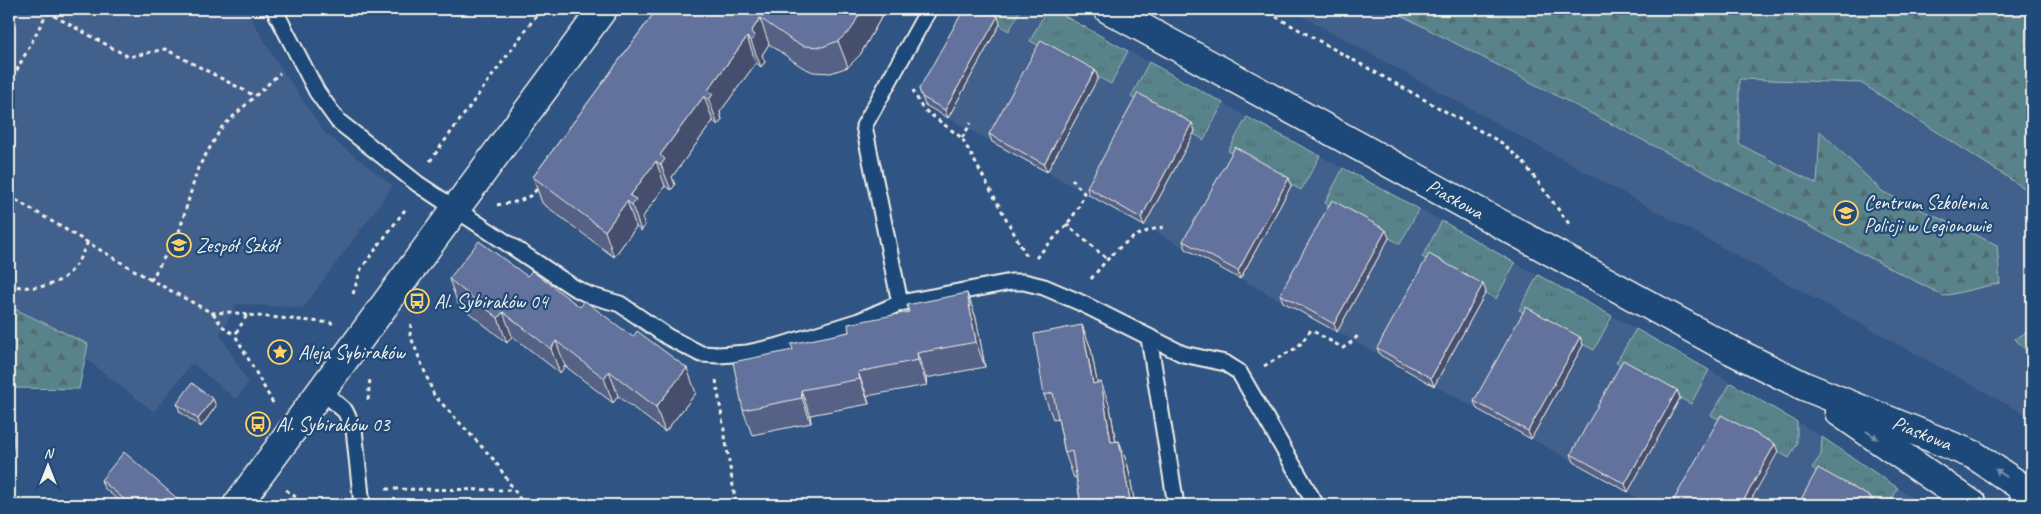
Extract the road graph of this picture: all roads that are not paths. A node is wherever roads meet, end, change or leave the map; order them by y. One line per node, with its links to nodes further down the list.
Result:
1 (274, 9): 5 (lane)
2 (602, 9): 5 (street)
3 (929, 9): 6 (lane)
4 (1108, 9): 8 (street, Piaskowa)
5 (455, 210): 6 (lane); 9 (street)
6 (900, 303): 7 (lane)
7 (1149, 338): 13 (lane); 14 (lane)
8 (1804, 386): 10 (street, Piaskowa, one-way to 8); 15 (street, Piaskowa, one-way to 15)
9 (322, 391): 11 (street); 12 (lane)
10 (2025, 496)
11 (237, 505)
12 (362, 505)
13 (1176, 505)
14 (1316, 505)
15 (1973, 505)

